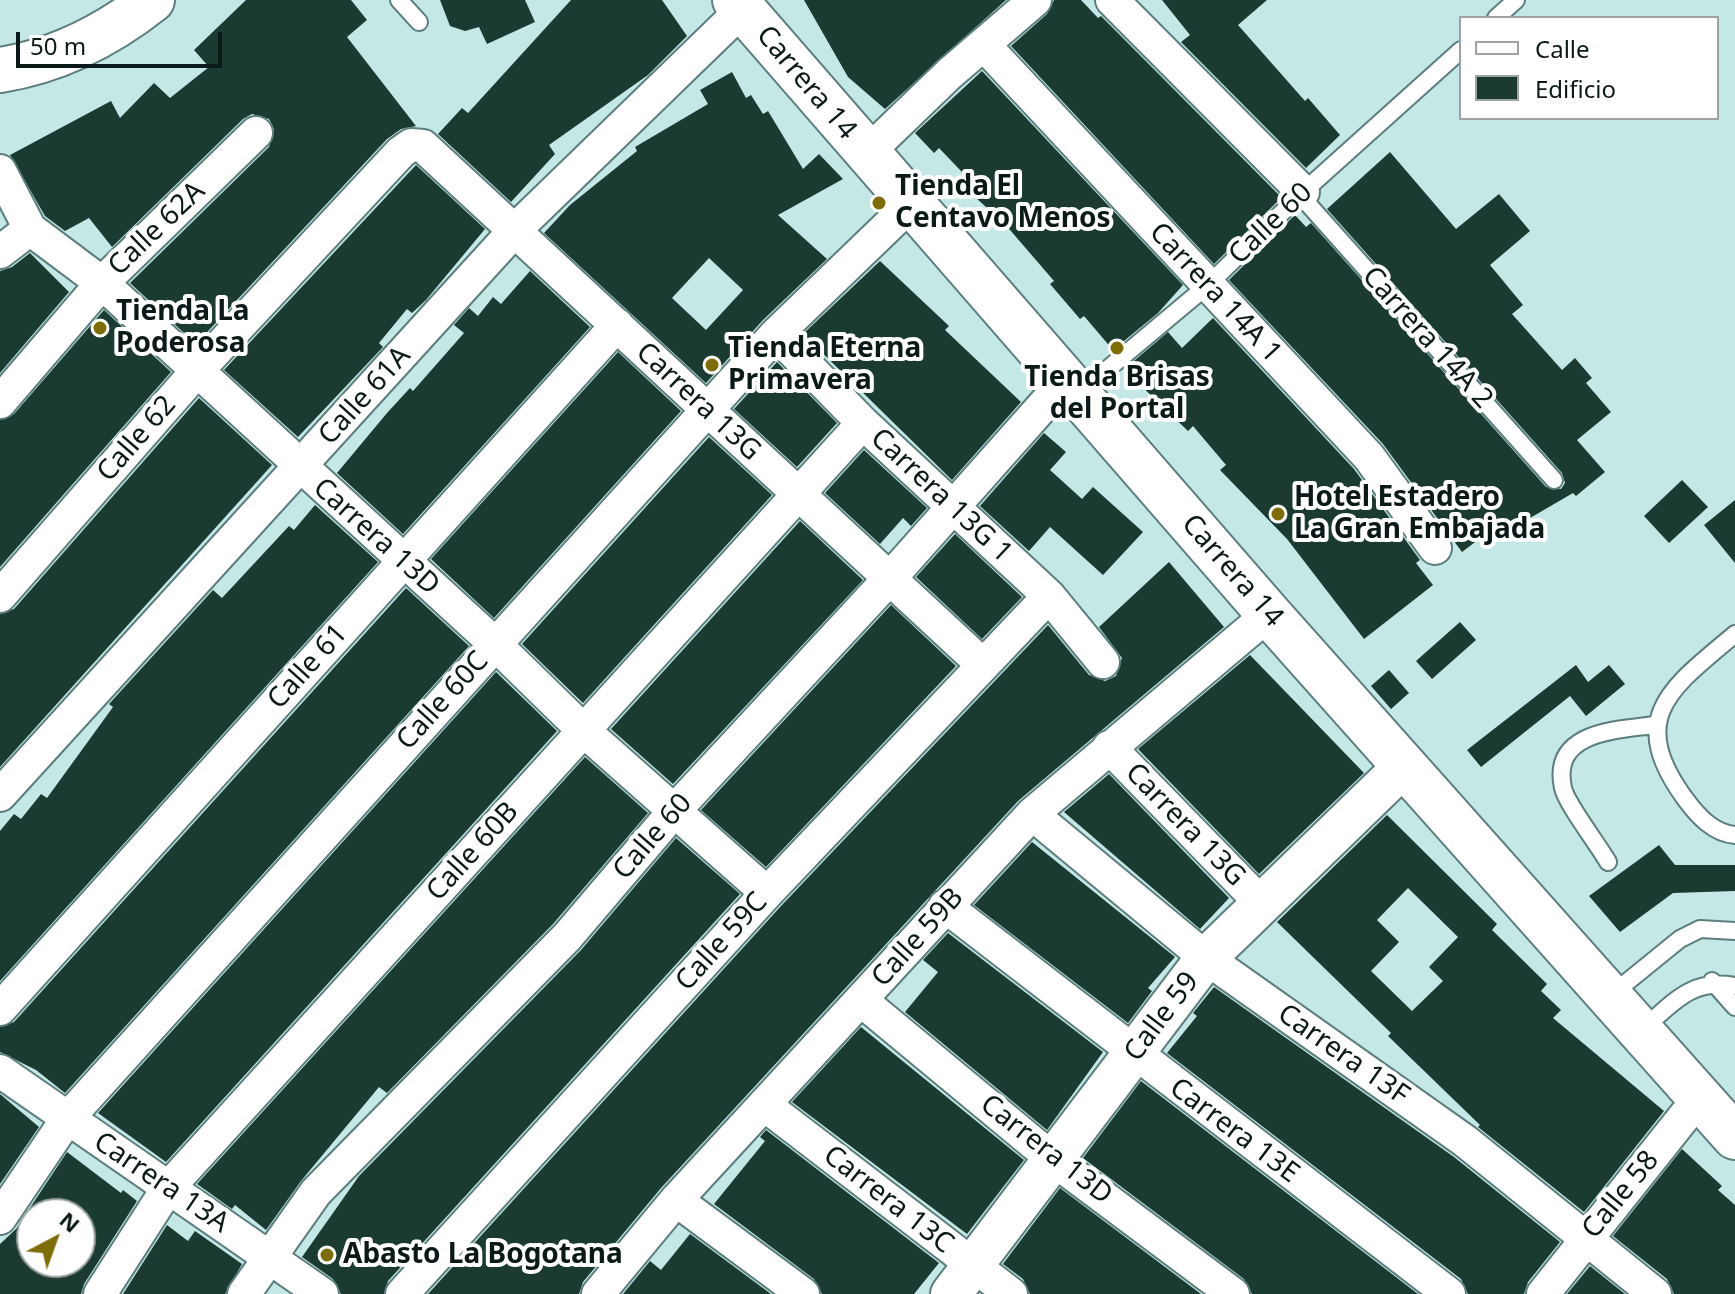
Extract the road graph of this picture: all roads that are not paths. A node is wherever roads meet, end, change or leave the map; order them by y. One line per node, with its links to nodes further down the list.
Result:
1 (152, 0): 11 (main road)
2 (399, 0): 8 (lane)
3 (1035, 0): 9 (street)
4 (1112, 0): 16 (street, Carrera 14A 2)
5 (1516, 0): 7 (lane)
6 (739, 4): 14 (main road, Carrera 14); 19 (street, Calle 61A)
7 (1498, 16)
8 (419, 22)
9 (985, 46): 14 (street); 22 (street, Carrera 14A 1)
10 (1459, 52): 16 (lane, Calle 60)
11 (0, 70)
12 (256, 133): 21 (street, Calle 62A)
13 (411, 145): 19 (street, Carrera 13G); 25 (street, Calle 62)
14 (866, 154): 17 (main road, Carrera 14)
15 (0, 171): 18 (street, Carrera 13D)
16 (1301, 193): 22 (lane, Calle 60); 31 (lane, Carrera 14A 2)
17 (911, 204): 24 (street, Calle 60C); 26 (main road, Carrera 14)
18 (30, 229): 20 (street); 21 (street, Carrera 13D)
19 (516, 229): 23 (street, Carrera 13G); 30 (street, Calle 61A)
20 (0, 252)
21 (102, 283): 25 (street, Carrera 13D); 27 (street, Calle 62A)
22 (1208, 285): 26 (lane, Calle 60); 34 (street, Carrera 14A 1)
23 (617, 325): 28 (street, Carrera 13G); 35 (street, Calle 61)
24 (776, 334): 28 (street, Calle 60C); 29 (street, Carrera 13G 1)
25 (196, 372): 30 (street, Carrera 13D); 37 (street, Calle 62)
26 (1071, 388): 33 (street, Calle 60); 39 (main road, Carrera 14)
27 (0, 402)
28 (707, 411): 32 (street, Carrera 13G); 41 (street, Calle 60C)
29 (863, 423): 32 (street, Calle 60B); 33 (street, Carrera 13G 1)
30 (300, 469): 35 (street, Carrera 13D); 48 (street, Calle 61A)
31 (1554, 480)
32 (797, 495): 36 (street, Carrera 13G); 45 (street, Calle 60B)
33 (953, 507): 36 (street, Calle 60); 38 (street, Carrera 13G 1)
34 (1435, 548)
35 (404, 562): 41 (street, Carrera 13D); 63 (street, Calle 61)
36 (891, 577): 43 (street, Carrera 13G); 49 (street, Calle 60)
37 (0, 596)
38 (1049, 596): 42 (street, Carrera 13G 1); 43 (street, Calle 59C)
39 (1269, 614): 46 (street, Calle 59B); 47 (main road, Carrera 14)
40 (1735, 634): 44 (lane)
41 (495, 644): 45 (street, Carrera 13D); 69 (street, Calle 60C)
42 (1103, 662)
43 (983, 665): 53 (street, Calle 59C)
44 (1655, 725): 51 (lane); 52 (lane)
45 (583, 730): 49 (street, Carrera 13D); 72 (street, Calle 60B)
46 (1109, 747): 50 (street, Calle 59B); 54 (street, Carrera 13G)
47 (1404, 766): 54 (street, Calle 59); 60 (main road, Carrera 14)
48 (0, 795)
49 (676, 809): 53 (street, Carrera 13D); 76 (street, Calle 60)
50 (1032, 814): 55 (street, Calle 59B); 57 (street, Carrera 13F)
51 (1735, 835)
52 (1608, 862)
53 (767, 893): 82 (street, Calle 59C)
54 (1261, 903): 57 (street, Calle 59)
55 (945, 906): 61 (street, Calle 59B); 65 (street, Carrera 13E)
56 (1735, 931): 60 (lane)
57 (1206, 958): 65 (street, Calle 59); 75 (street, Carrera 13F)
58 (1712, 981): 59 (lane); 62 (lane); 64 (lane)
59 (1735, 986)
60 (1611, 995): 64 (main road, Carrera 14)
61 (862, 1001): 68 (street, Calle 59B); 71 (street, Carrera 13D)
62 (1735, 1007)
63 (0, 1009)
64 (1642, 1030): 67 (main road, Carrera 14)
65 (1134, 1055): 71 (street, Calle 59); 86 (street, Carrera 13E)
66 (0, 1071): 69 (street, Carrera 13A)
67 (1699, 1098): 70 (main road, Carrera 14); 75 (street, Calle 58)
68 (766, 1106): 73 (street, Calle 59B); 77 (street, Carrera 13C)
69 (67, 1119): 72 (street, Carrera 13A); 74 (street, Calle 60C)
70 (1735, 1137)
71 (1055, 1161): 77 (street, Calle 59); 85 (street, Carrera 13D)
72 (168, 1188): 76 (street, Carrera 13A); 79 (street, Calle 60B)
73 (676, 1200): 78 (street, Calle 59B); 83 (street)
74 (0, 1218)
75 (1587, 1237): 87 (street, Calle 58); 88 (street, Carrera 13F)
76 (269, 1257): 80 (street, Calle 60); 81 (street, Carrera 13A)
77 (961, 1280): 84 (street, Carrera 13C)
78 (602, 1293)
79 (100, 1294)
80 (244, 1294)
81 (322, 1294)
82 (402, 1294)
83 (803, 1294)
84 (1011, 1294)
85 (1233, 1294)
86 (1449, 1294)
87 (1543, 1294)
88 (1655, 1294)

